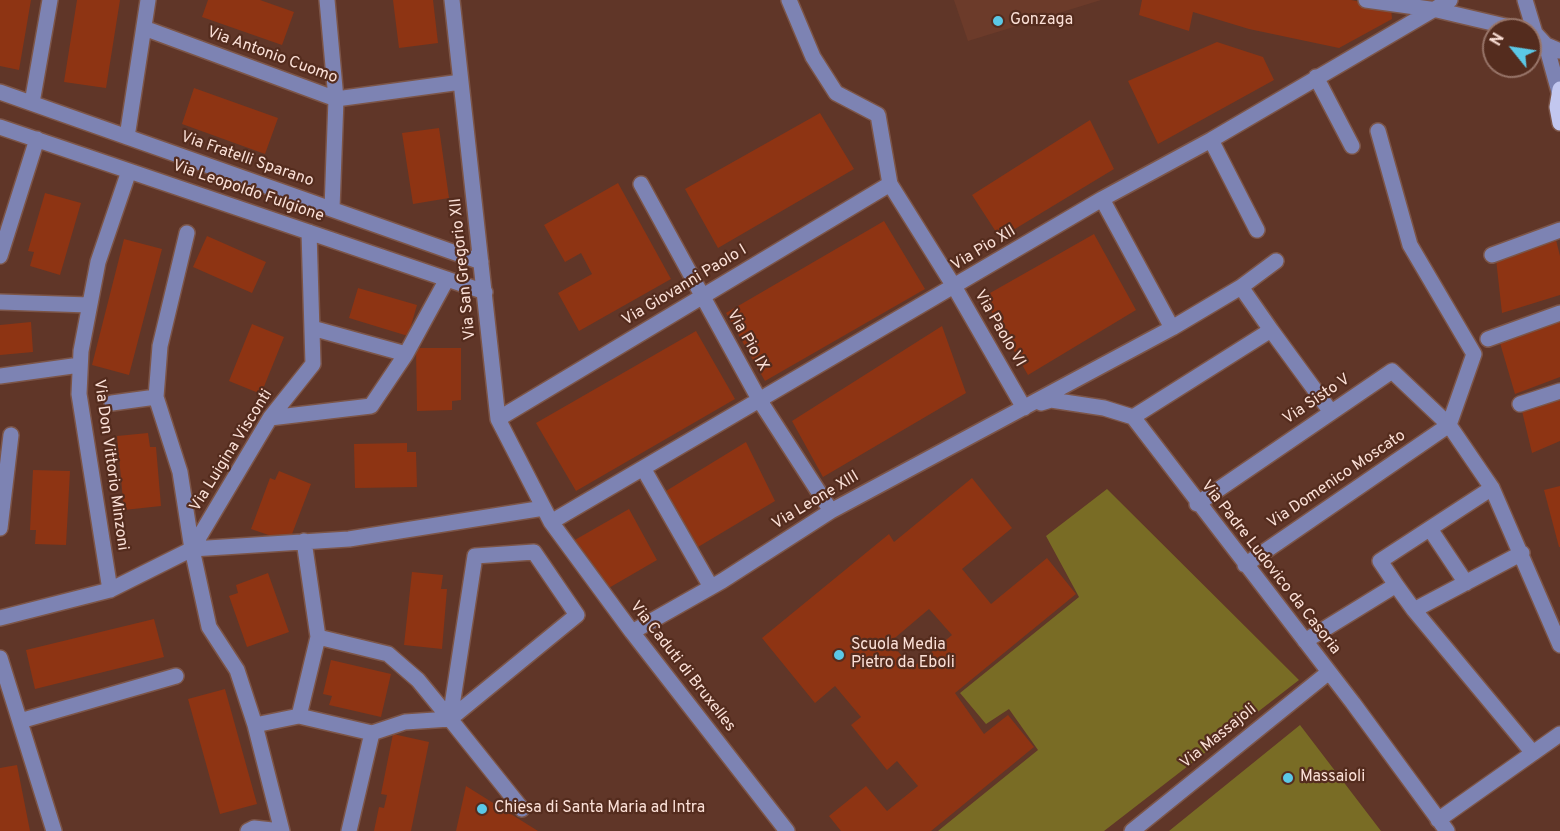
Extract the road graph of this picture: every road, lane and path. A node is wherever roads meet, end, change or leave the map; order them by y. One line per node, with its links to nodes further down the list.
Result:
1 (50, 0): 19 (street)
2 (148, 0): 12 (street)
3 (327, 0): 18 (street)
4 (452, 0): 15 (street, Via San Gregorio XII)
5 (789, 0): 29 (street, Via Paolo VI)
6 (1368, 0): 9 (street)
7 (1450, 0): 9 (street, Via Pio XII)
8 (1525, 0): 10 (street)
9 (1437, 10): 11 (street); 14 (street, Via Pio XII)
10 (1527, 18)
11 (1482, 21)
12 (144, 28): 18 (street, Via Antonio Cuomo); 23 (street)
13 (1553, 48): 16 (street)
14 (1316, 78): 25 (street, Via Pio XII); 26 (street)
15 (461, 82): 18 (street, Via Antonio Cuomo); 39 (street, Via San Gregorio XII)
16 (1559, 90): 20 (main road)
17 (0, 92): 19 (street, Via Fratelli Sparano)
18 (336, 99): 31 (street)
19 (32, 103): 23 (street, Via Fratelli Sparano)
20 (1560, 123)
21 (0, 127): 24 (street, Via Leopoldo Fulgione)
22 (1378, 131): 65 (street)
23 (127, 137): 31 (street, Via Fratelli Sparano)
24 (37, 140): 27 (street, Via Leopoldo Fulgione); 37 (street)
25 (1211, 140): 30 (street, Via Pio XII); 32 (street)
26 (1352, 146)
27 (129, 171): 34 (street, Via Leopoldo Fulgione); 46 (street, Via Don Vittorio Minzoni)
28 (641, 183): 44 (street, Via Pio IX)
29 (890, 184): 42 (street, Via Paolo VI); 44 (street, Via Giovanni Paolo I)
30 (1102, 199): 42 (street, Via Pio XII); 49 (street)
31 (332, 209): 39 (street, Via Fratelli Sparano)
32 (1257, 230)
33 (1560, 230): 36 (street)
34 (309, 232): 40 (street, Via Leopoldo Fulgione); 48 (street, Via Luigina Visconti)
35 (187, 233): 56 (street)
36 (1492, 255)
37 (0, 256)
38 (1276, 261): 41 (street)
39 (481, 262): 43 (street, Via San Gregorio XII)
40 (447, 279): 43 (street, Via Leopoldo Fulgione); 52 (street)
41 (1241, 287): 49 (street); 50 (street)
42 (955, 288): 57 (street, Via Pio XII); 60 (street, Via Paolo VI)
43 (485, 292): 64 (street, Via San Gregorio XII)
44 (701, 297): 57 (street, Via Pio IX); 64 (street, Via Giovanni Paolo I)
45 (0, 302): 46 (street)
46 (89, 305): 53 (street, Via Don Vittorio Minzoni)
47 (1560, 313): 51 (street)
48 (312, 328): 52 (street); 62 (street, Via Luigina Visconti)
49 (1172, 328): 60 (street)
50 (1271, 330): 61 (street); 63 (street)
51 (1488, 339)
52 (406, 354): 62 (street)
53 (80, 364): 54 (street); 82 (street, Via Don Vittorio Minzoni)
54 (0, 376)
55 (1560, 391): 59 (street)
56 (156, 397): 58 (street); 76 (street)
57 (760, 400): 67 (street, Via Pio XII); 71 (street, Via Pio IX)
58 (112, 403)
59 (1521, 404)
60 (1023, 408): 63 (street); 71 (street, Via Leone XIII)
61 (1331, 412): 65 (street, Via Sisto V); 69 (street, Via Sisto V)
62 (270, 417): 76 (street, Via Luigina Visconti)
63 (1133, 417): 69 (street, Via Padre Ludovico da Casoria)
64 (498, 419): 70 (street, Via San Gregorio XII)
65 (1449, 425): 68 (street); 78 (street, Via Domenico Moscato)
66 (11, 435): 73 (street)
67 (643, 468): 72 (street, Via Pio XII); 81 (street)
68 (1492, 488): 74 (street); 77 (street)
69 (1197, 504): 78 (street, Via Padre Ludovico da Casoria)
70 (544, 508): 72 (street, Via San Gregorio XII); 75 (street)
71 (831, 511): 81 (street, Via Leone XIII)
72 (551, 522): 85 (street, Via Caduti di Bruxelles)
73 (0, 528)
74 (1430, 529): 79 (street); 80 (street)
75 (304, 541): 76 (street); 86 (street)
76 (192, 549): 82 (street); 95 (street)
77 (1522, 554): 79 (street); 88 (street)
78 (1245, 565): 87 (street, Via Padre Ludovico da Casoria)
79 (1466, 583): 83 (street)
80 (1396, 585): 83 (street); 87 (street)
81 (711, 588): 85 (street, Via Leone XIII)
82 (110, 590): 84 (street)
83 (1414, 610): 98 (street)
84 (0, 618)
85 (633, 632): 105 (street, Via Caduti di Bruxelles)
86 (318, 638): 92 (street); 93 (street)
87 (1305, 641): 90 (street, Via Padre Ludovico da Casoria)
88 (1560, 645)
89 (0, 658): 94 (street)
90 (1329, 672): 100 (street, Via Padre Ludovico da Casoria); 106 (street, Via Massajoli)
91 (176, 676): 94 (street)
92 (299, 716): 95 (street); 96 (street)
93 (450, 719): 93 (street); 96 (street); 99 (street)
94 (20, 722): 101 (street)
95 (255, 725): 103 (street)
96 (372, 733): 104 (street)
97 (1560, 734): 98 (street)
98 (1533, 753): 100 (street)
99 (522, 809)
100 (1443, 825)
101 (54, 831)
102 (248, 831): 103 (street)
103 (281, 831)
104 (349, 831)
105 (787, 831)
106 (1132, 831)

